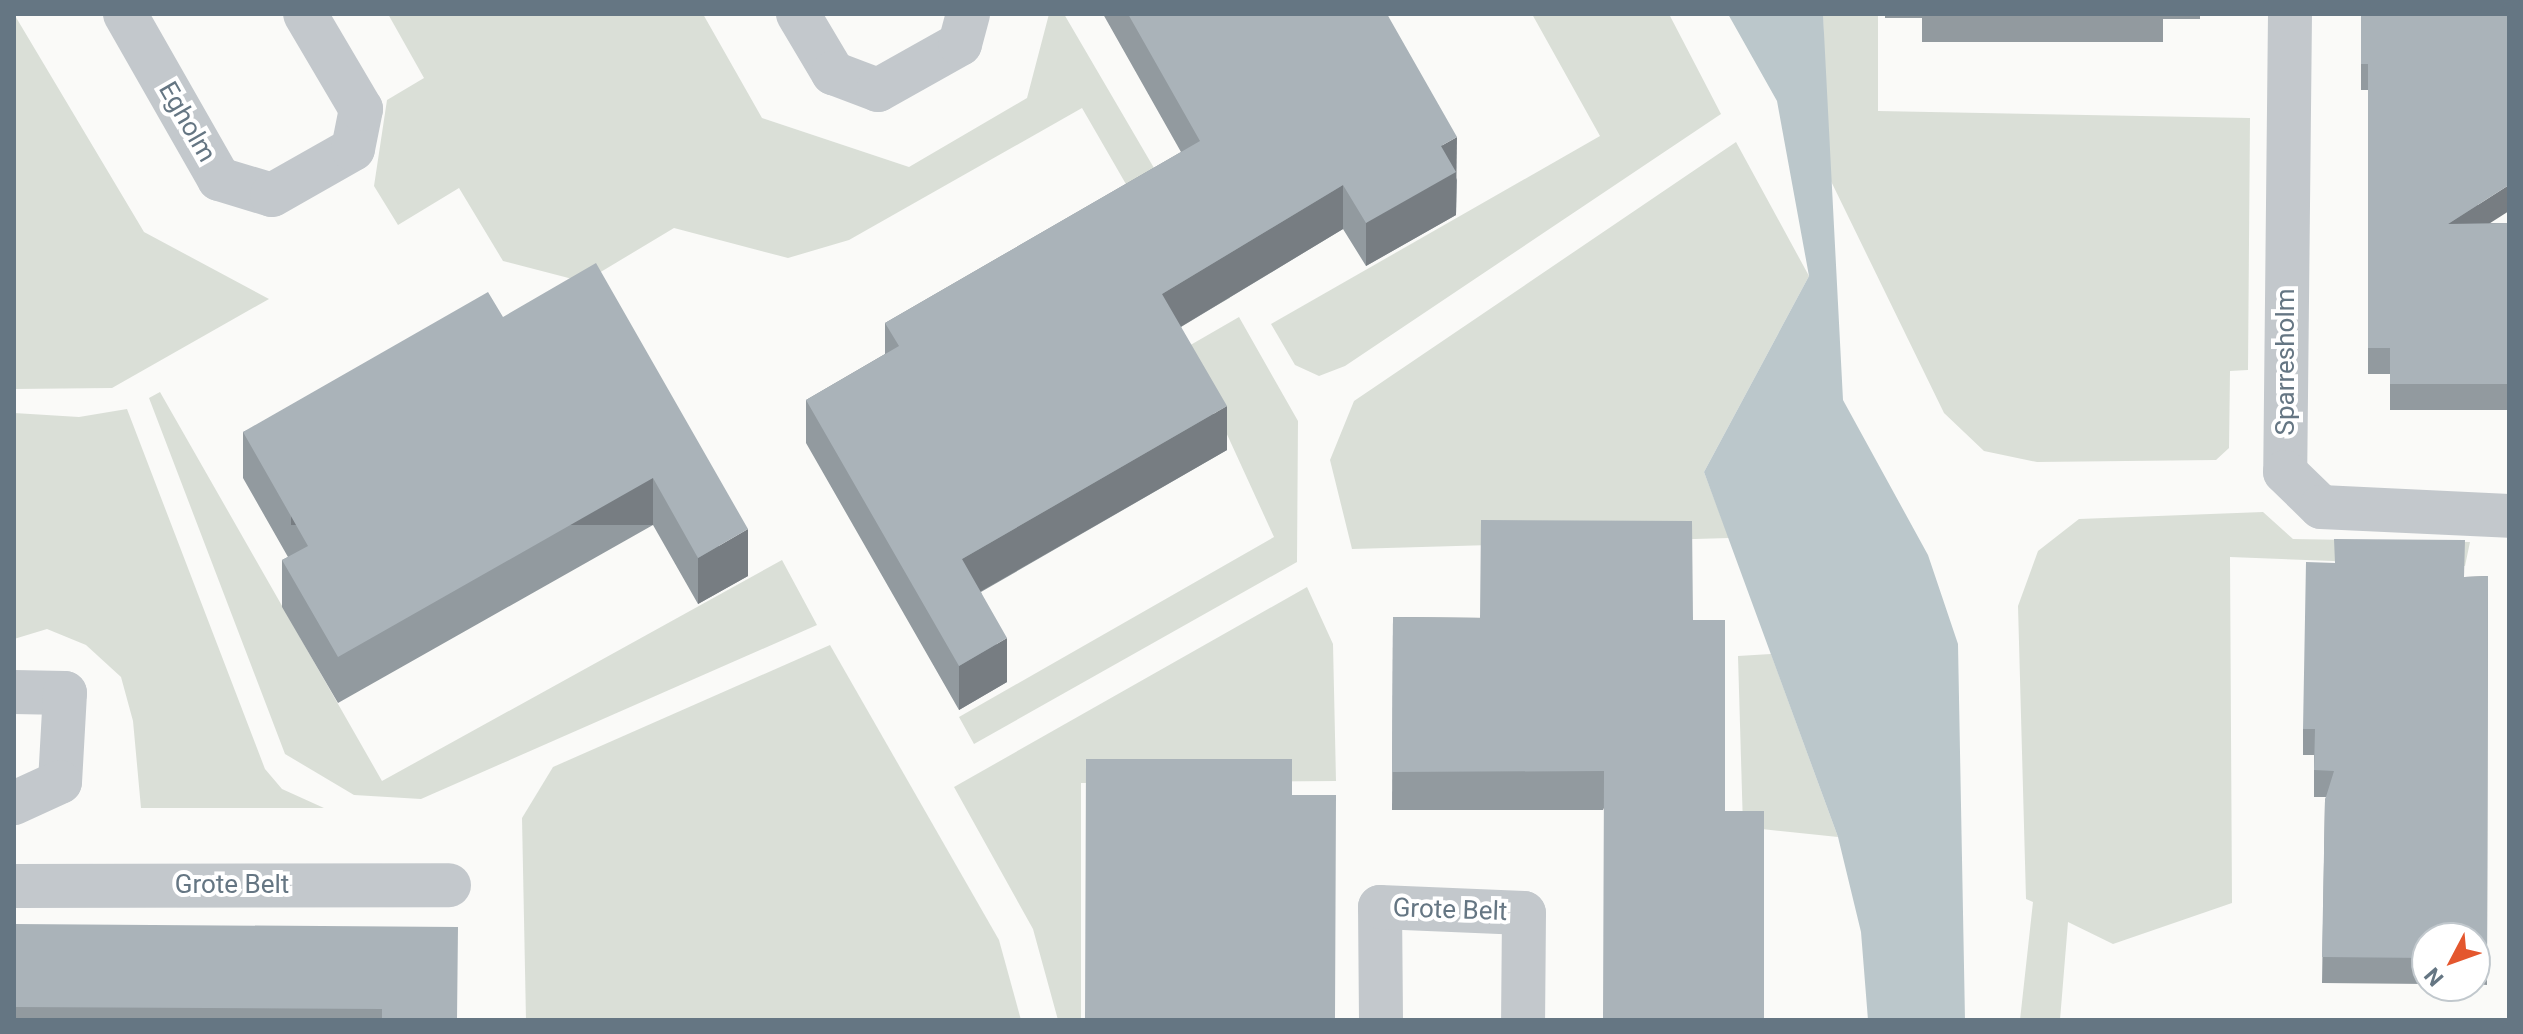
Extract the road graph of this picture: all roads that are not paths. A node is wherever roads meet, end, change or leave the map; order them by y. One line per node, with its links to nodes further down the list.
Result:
1 (125, 14): 2 (street, Egholm)
2 (305, 14)
3 (798, 14): 4 (street)
4 (968, 14)
5 (2290, 14): 6 (street, Sparresholm)
6 (2509, 516)
7 (14, 692): 8 (street)
8 (14, 803)
9 (449, 885): 10 (street, Grote Belt)
10 (14, 886)
11 (1381, 1020): 12 (street, Grote Belt)
12 (1523, 1020)

